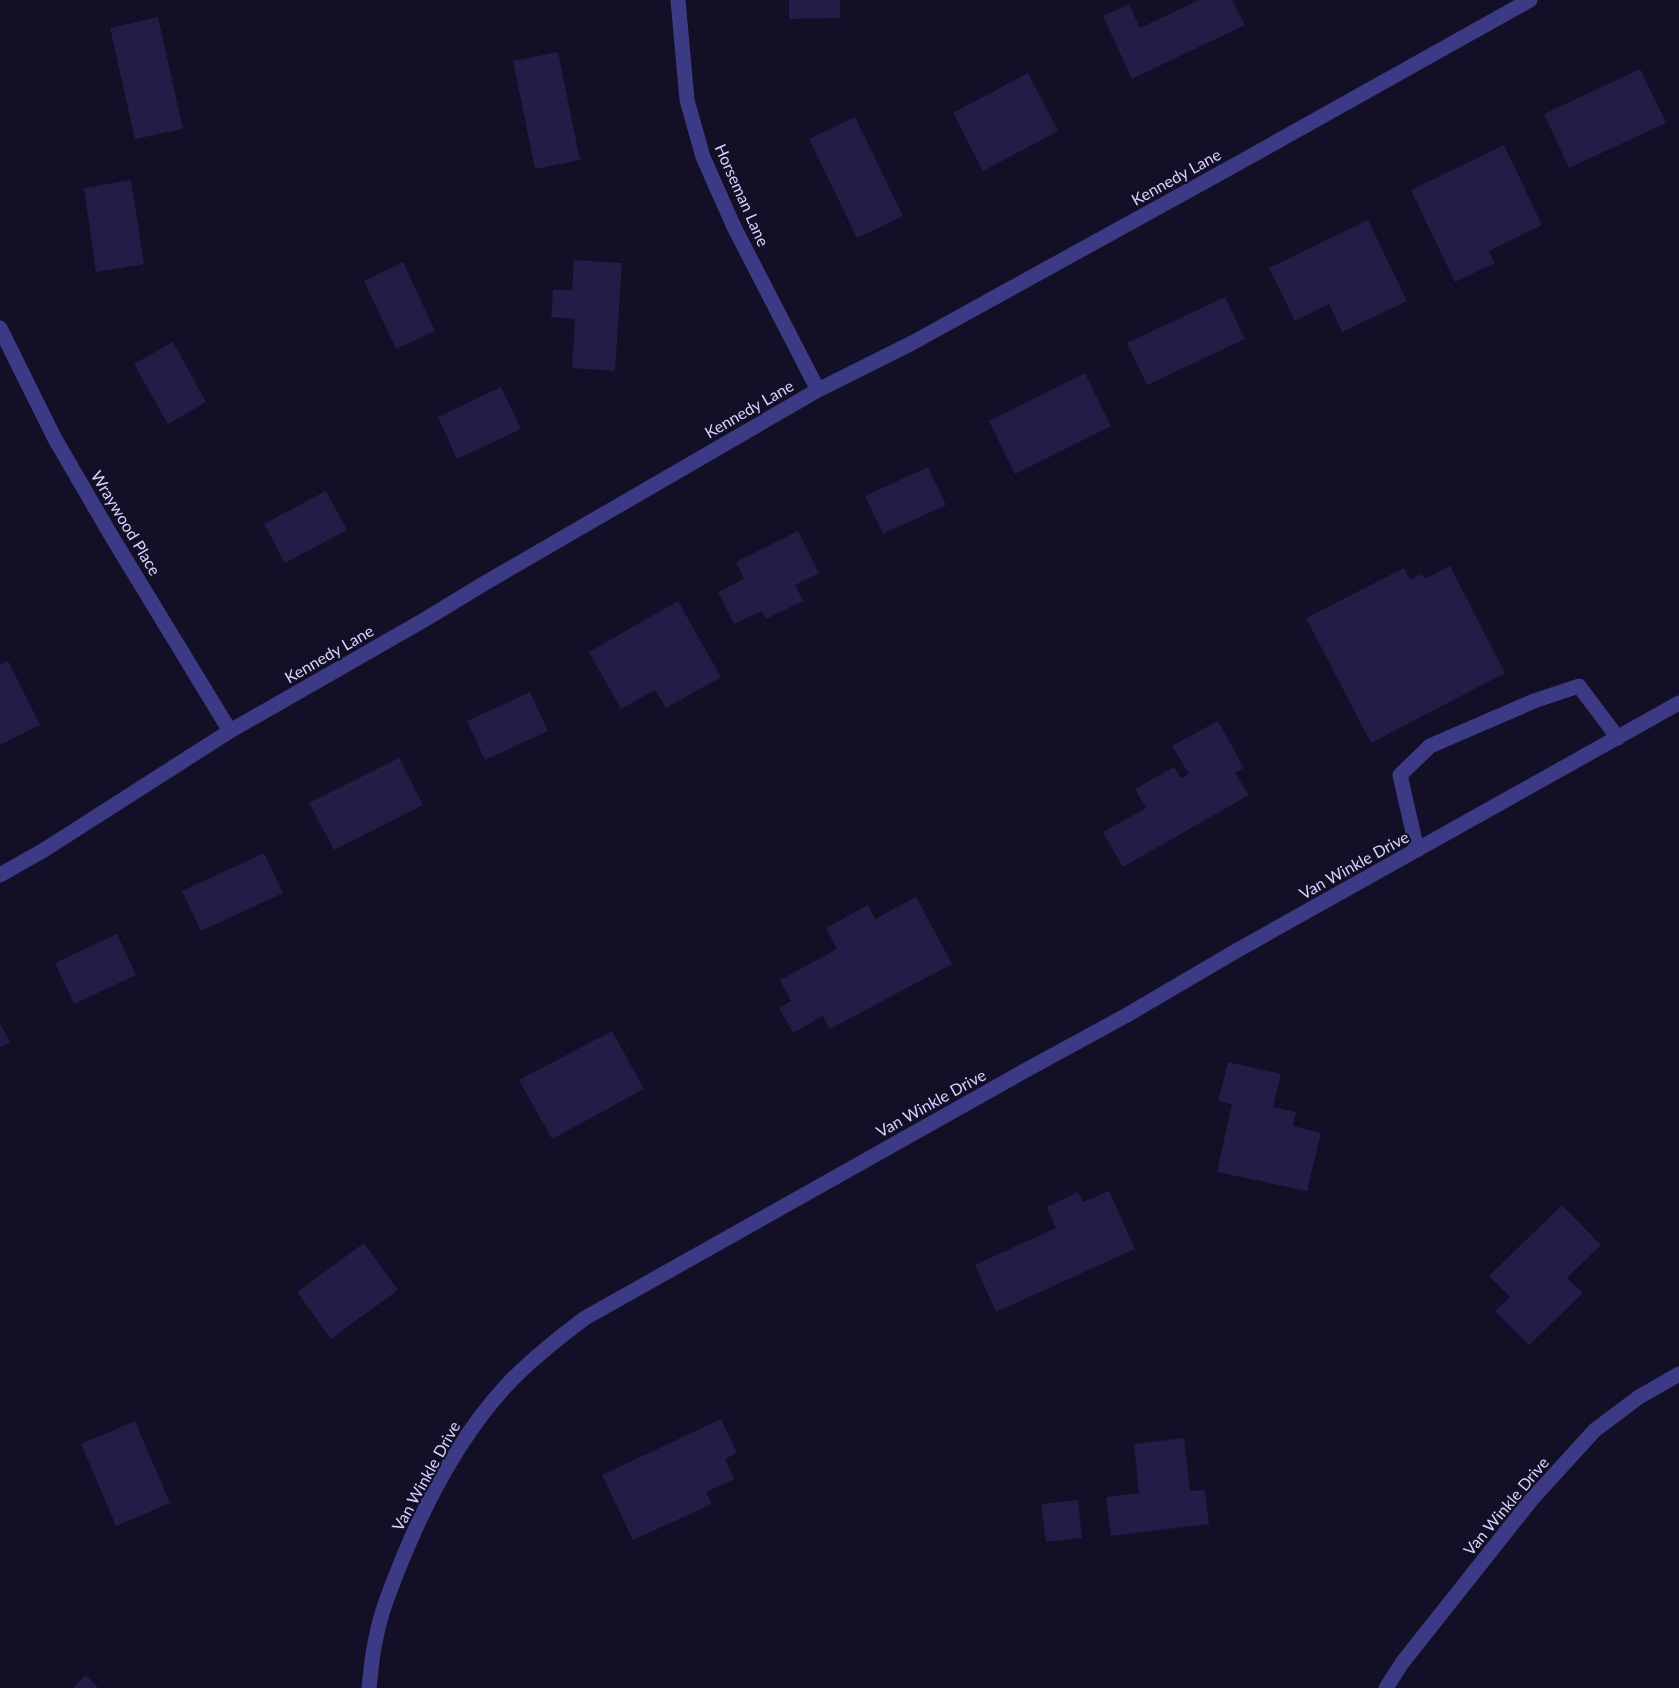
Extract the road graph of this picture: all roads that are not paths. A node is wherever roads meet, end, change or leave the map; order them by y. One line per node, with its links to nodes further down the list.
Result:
1 (678, 0): 4 (street, Horseman Lane)
2 (1530, 0): 4 (street, Kennedy Lane)
3 (0, 328): 6 (street, Wraywood Place)
4 (818, 390): 6 (street, Kennedy Lane)
5 (1679, 703): 7 (street, Van Winkle Drive)
6 (230, 730): 9 (street, Kennedy Lane)
7 (1618, 738): 8 (street, Van Winkle Drive); 8 (street)
8 (1417, 850): 11 (street, Van Winkle Drive)
9 (0, 875)
10 (1679, 1374): 12 (street, Van Winkle Drive)
11 (369, 1688)
12 (1386, 1688)

